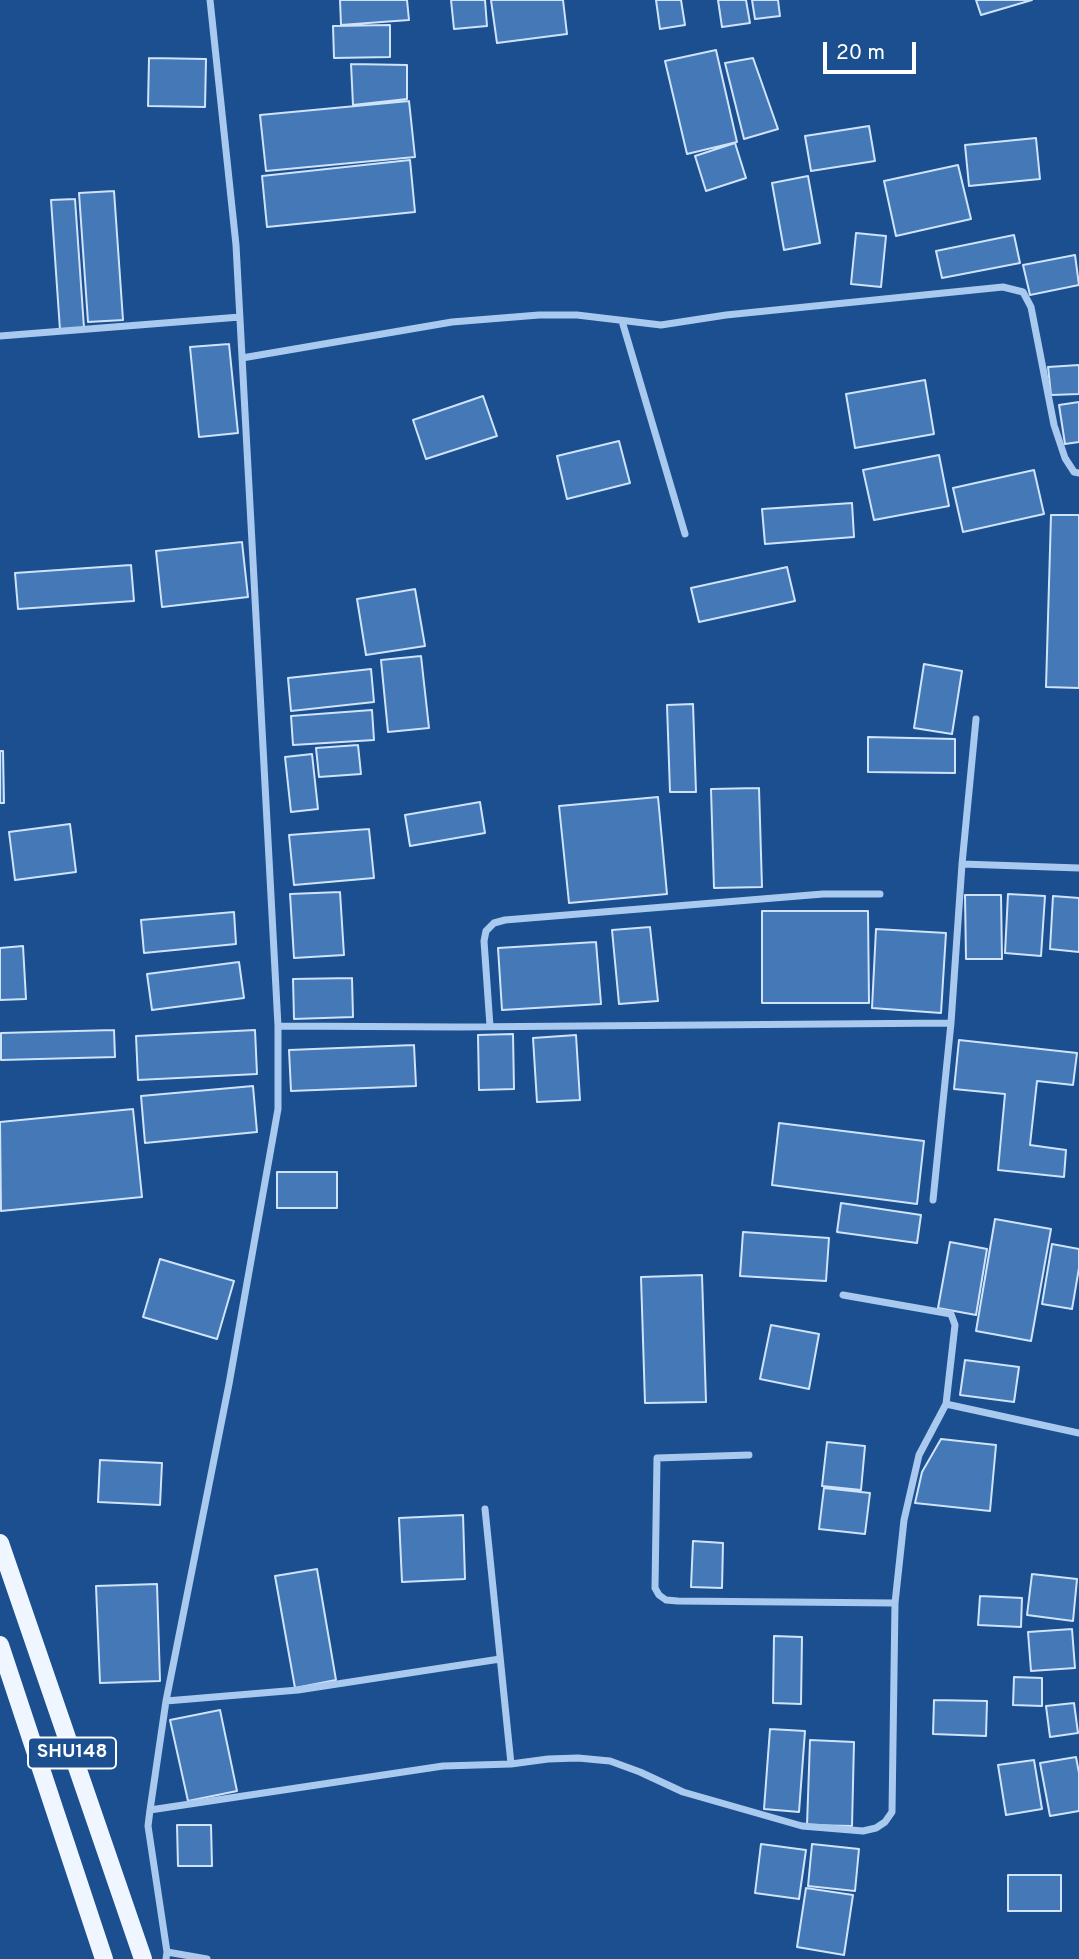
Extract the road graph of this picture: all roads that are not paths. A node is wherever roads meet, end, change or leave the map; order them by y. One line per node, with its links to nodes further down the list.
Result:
1 (210, 0): 2 (street)
2 (240, 317): 4 (street); 5 (street)
3 (622, 321): 5 (street); 6 (street); 7 (street)
4 (0, 336)
5 (242, 358): 13 (street)
6 (1079, 473)
7 (685, 534)
8 (976, 719): 9 (street)
9 (962, 864): 10 (street); 12 (street)
10 (1079, 868)
11 (880, 894): 14 (street)
12 (951, 1023): 14 (street); 15 (street)
13 (278, 1026): 14 (street); 25 (street)
14 (491, 1026)
15 (933, 1200)
16 (843, 1295): 17 (street)
17 (946, 1404): 18 (street); 22 (street)
18 (1079, 1433)
19 (749, 1455): 22 (street)
20 (485, 1509): 24 (street)
21 (0, 1543): 30 (main road, SHU148)
22 (895, 1603): 26 (street)
23 (0, 1645): 29 (main road, SHU148)
24 (500, 1659): 25 (street); 26 (street)
25 (166, 1701): 27 (street)
26 (511, 1764): 27 (street)
27 (150, 1810): 28 (street)
28 (166, 1955): 31 (street)
29 (104, 1959)
30 (143, 1959)
31 (207, 1959)

